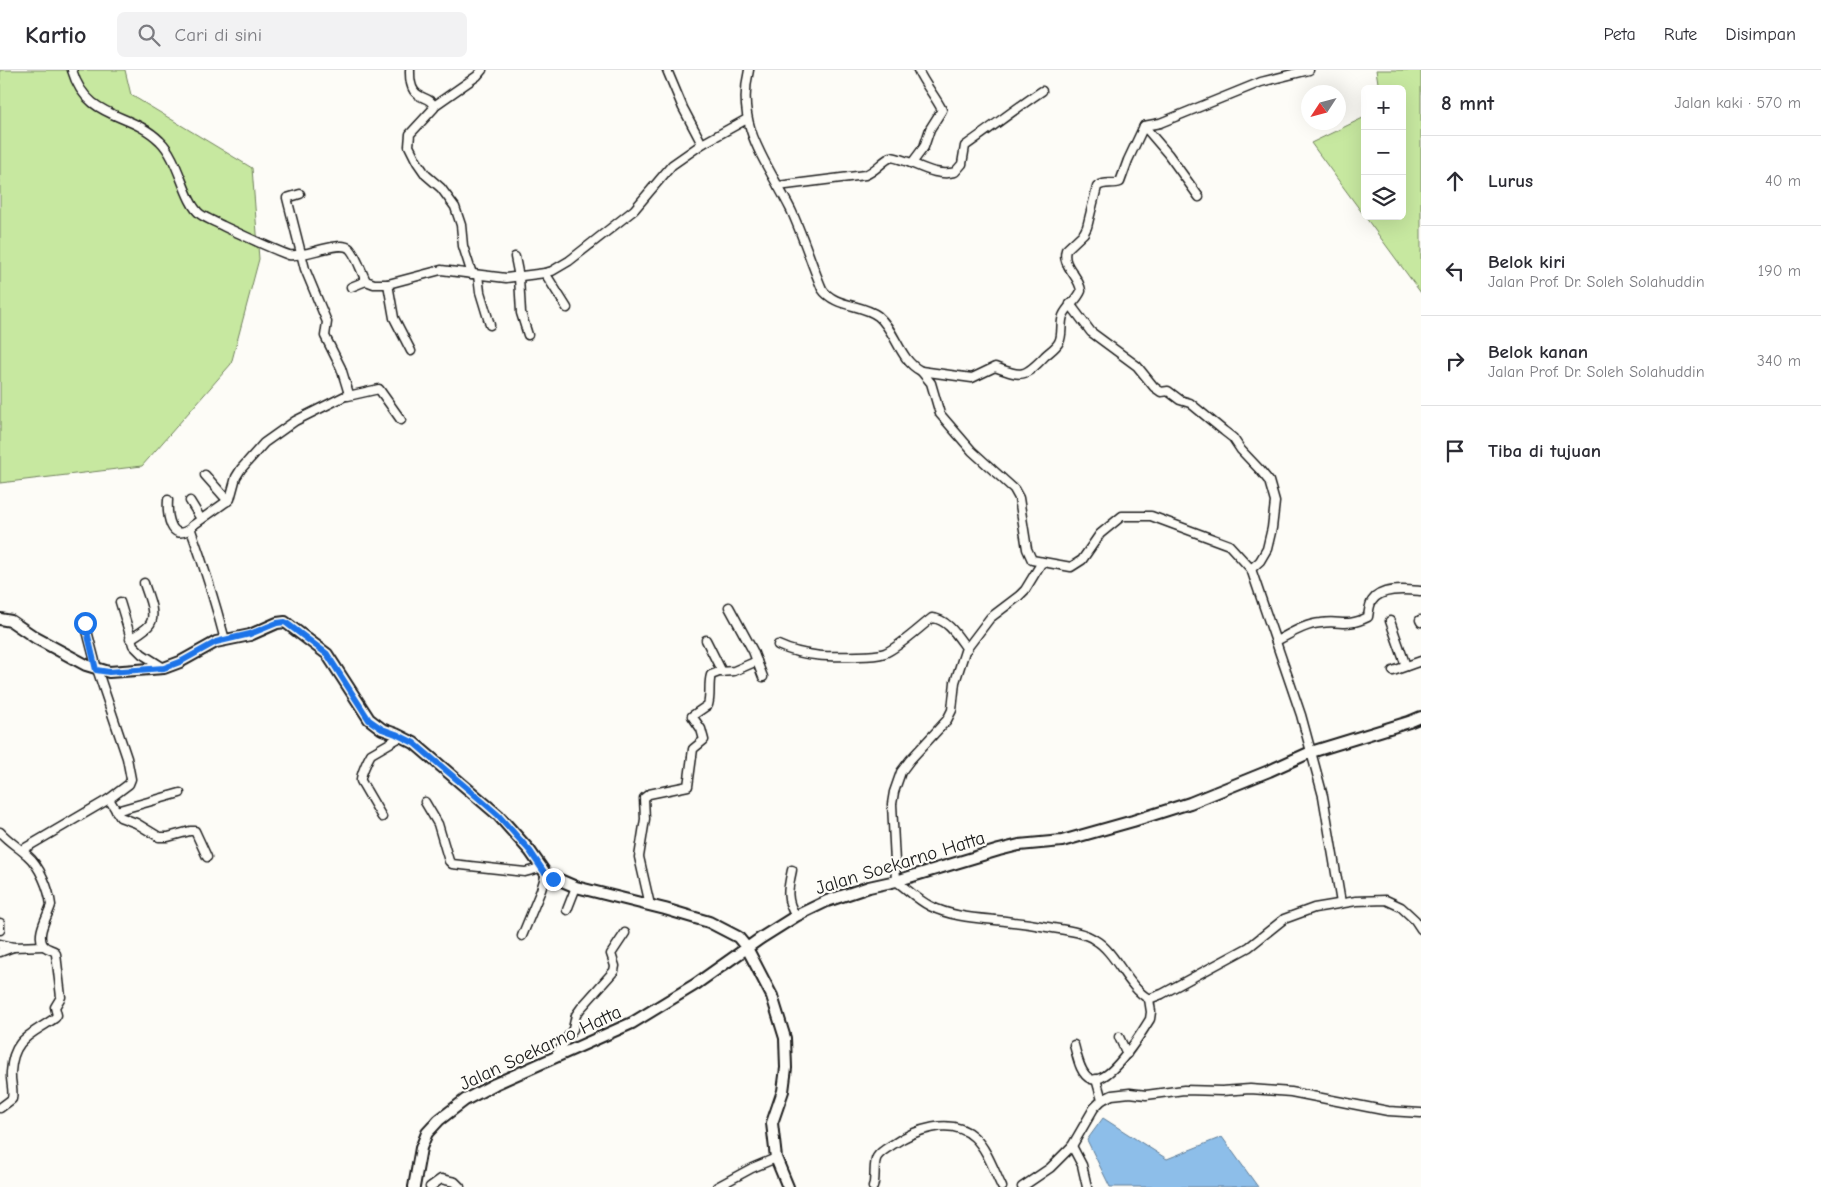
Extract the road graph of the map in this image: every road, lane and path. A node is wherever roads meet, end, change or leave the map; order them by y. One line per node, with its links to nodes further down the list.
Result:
1 (72, 70): 17 (street)
2 (410, 70): 9 (street)
3 (482, 70): 9 (street)
4 (666, 70): 12 (street)
5 (749, 70): 10 (street)
6 (918, 70): 13 (street)
7 (1309, 70): 11 (street)
8 (1042, 91): 13 (street)
9 (434, 106): 20 (street)
10 (747, 119): 12 (street); 14 (street)
11 (1144, 126): 16 (street); 25 (street)
12 (702, 144): 19 (street)
13 (912, 162): 14 (street)
14 (778, 186): 30 (street)
15 (300, 194): 17 (street)
16 (1199, 198)
17 (301, 255): 22 (street); 31 (street)
18 (515, 257): 21 (street)
19 (545, 273): 21 (street); 26 (street)
20 (475, 275): 21 (street); 23 (street); 27 (street)
21 (519, 277): 28 (street)
22 (366, 281): 23 (street); 24 (street)
23 (388, 284): 29 (street)
24 (351, 287)
25 (1070, 304): 30 (street); 40 (street)
26 (566, 308)
27 (490, 325)
28 (528, 335)
29 (411, 350)
30 (921, 371): 39 (street)
31 (348, 396): 32 (street); 36 (street)
32 (401, 420)
33 (205, 475): 36 (street)
34 (168, 500): 38 (street)
35 (190, 501): 37 (street)
36 (228, 501): 37 (street)
37 (201, 519): 38 (street)
38 (191, 528): 49 (street)
39 (1042, 562): 40 (street); 53 (street)
40 (1251, 570): 51 (street)
41 (144, 583): 48 (street)
42 (1421, 591): 51 (street)
43 (120, 602): 48 (street)
44 (729, 607): 54 (street)
45 (0, 619): 58 (street)
46 (1390, 621): 56 (street)
47 (85, 623): 58 (street)
48 (130, 639): 57 (street)
49 (225, 640): 57 (street); 63 (street)
50 (706, 640): 60 (street)
51 (1276, 641): 64 (street)
52 (778, 645): 53 (street)
53 (967, 649): 75 (street)
54 (757, 660): 60 (street); 61 (street)
55 (1421, 661): 56 (street)
56 (1406, 666): 59 (street)
57 (164, 668): 58 (street)
58 (96, 670): 66 (street)
59 (1393, 671)
60 (722, 672): 78 (street)
61 (763, 677)
62 (1421, 717): 64 (street, Jalan Soekarno Hatta)
63 (402, 736): 69 (street); 74 (street)
64 (1311, 752): 75 (street, Jalan Soekarno Hatta); 77 (street)
65 (180, 793): 68 (street)
66 (109, 799): 68 (street); 71 (street)
67 (425, 802): 74 (street)
68 (116, 811): 72 (street)
69 (382, 817)
70 (0, 832): 71 (street)
71 (22, 850): 87 (street)
72 (207, 857)
73 (792, 870): 80 (street)
74 (543, 871): 76 (street); 85 (street)
75 (896, 880): 80 (street, Jalan Soekarno Hatta); 91 (street)
76 (576, 887): 78 (street); 79 (street)
77 (1341, 903): 82 (street); 91 (street)
78 (650, 906): 89 (street)
79 (567, 910)
80 (796, 916): 89 (street, Jalan Soekarno Hatta)
81 (0, 923): 83 (street)
82 (1421, 929)
83 (0, 930)
84 (625, 933): 95 (street)
85 (522, 936)
86 (0, 944): 88 (street)
87 (44, 946): 88 (street); 98 (street)
88 (13, 947): 90 (street)
89 (747, 948): 95 (street, Jalan Soekarno Hatta); 101 (street)
90 (0, 952)
91 (1149, 999): 94 (street)
92 (1119, 1037): 94 (street)
93 (1074, 1045): 96 (street)
94 (1127, 1054): 96 (street)
95 (555, 1057): 102 (street, Jalan Soekarno Hatta)
96 (1096, 1079): 97 (street)
97 (1102, 1100): 99 (street); 100 (street)
98 (0, 1108)
99 (1421, 1113)
100 (1072, 1146): 109 (street); 110 (street)
101 (776, 1158): 105 (street); 106 (street)
102 (414, 1187)
103 (430, 1187): 104 (street)
104 (460, 1187)
105 (719, 1187)
106 (788, 1187)
107 (873, 1187): 108 (street)
108 (1002, 1187)
109 (1022, 1187)
110 (1088, 1187)

